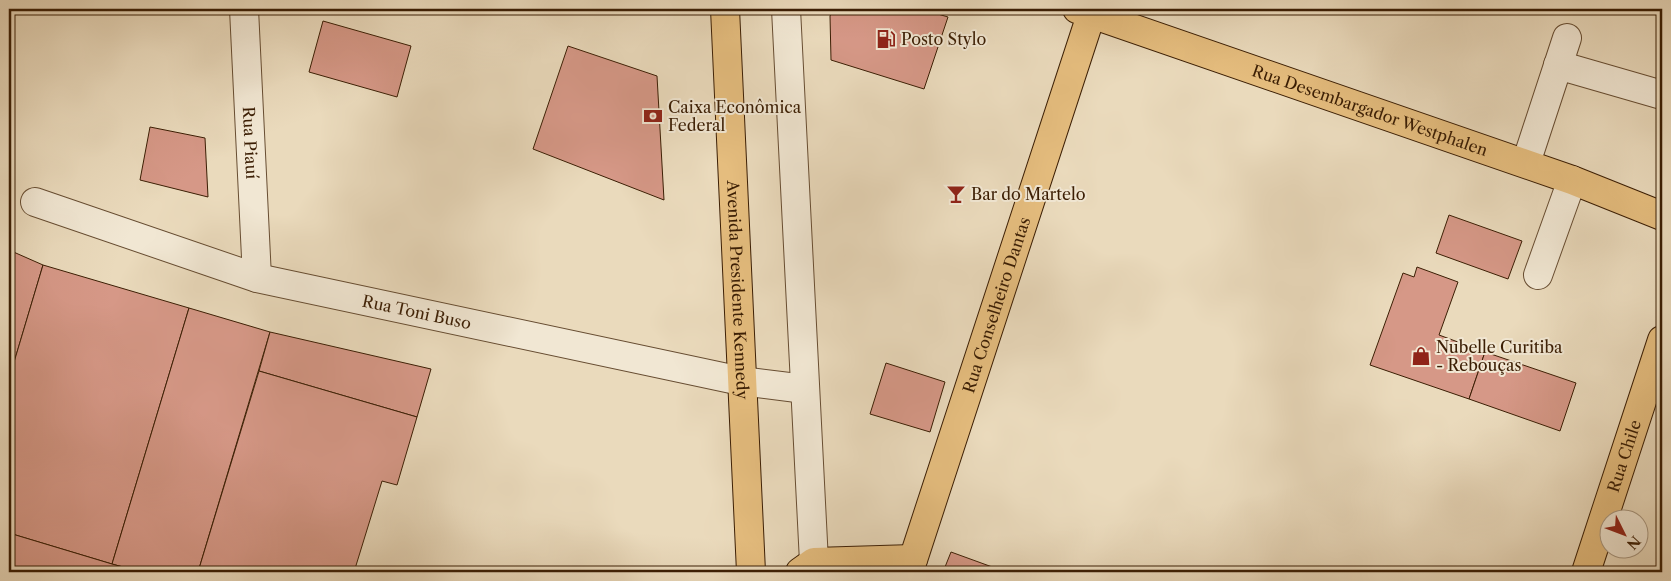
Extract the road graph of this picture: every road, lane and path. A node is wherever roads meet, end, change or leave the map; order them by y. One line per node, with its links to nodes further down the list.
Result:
1 (244, 9): 13 (street, Rua Piauí)
2 (725, 9): 15 (main road, Avenida Presidente Kennedy)
3 (786, 9): 16 (street)
4 (1088, 10): 8 (main road, Rua Desembargador Westphalen); 17 (main road, Rua Conselheiro Dantas)
5 (1567, 38): 6 (street)
6 (1558, 65): 7 (street); 8 (street)
7 (1662, 95)
8 (1526, 163): 9 (main road, Rua Desembargador Westphalen)
9 (1572, 180): 11 (main road, Rua Desembargador Westphalen); 12 (street)
10 (35, 202): 13 (street, Rua Toni Buso)
11 (1662, 216)
12 (1538, 276)
13 (257, 278): 15 (street, Rua Toni Buso)
14 (1662, 340): 20 (main road, Rua Chile)
15 (741, 381): 16 (street, Rua Toni Buso); 19 (main road, Avenida Presidente Kennedy)
16 (805, 389): 18 (street)
17 (911, 566): 18 (main road)
18 (807, 567)
19 (751, 572)
20 (1586, 572)

